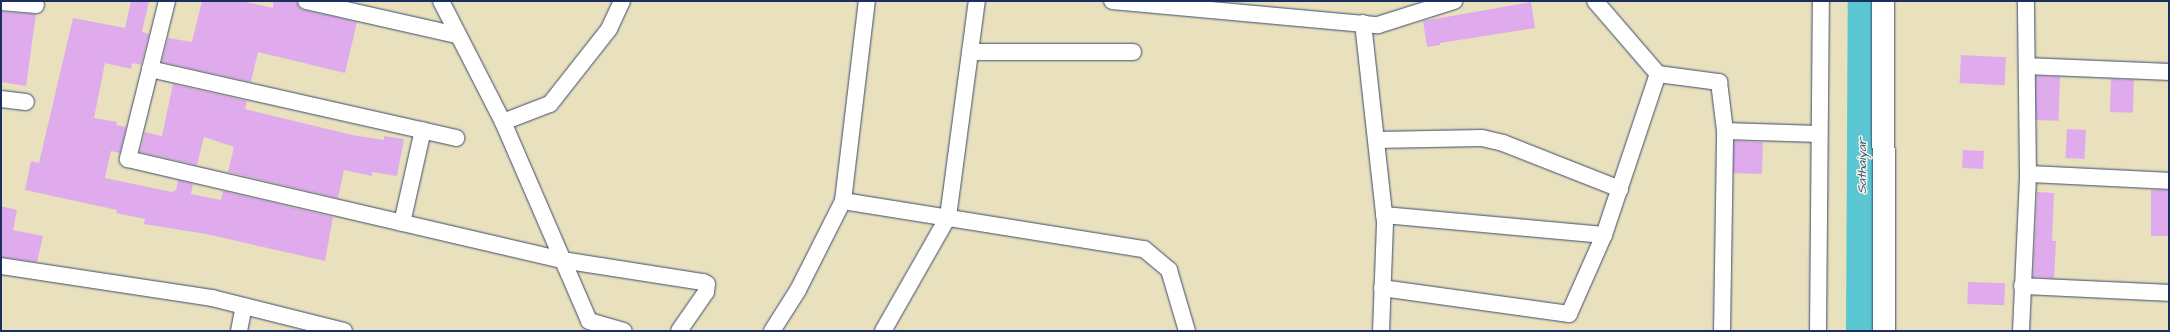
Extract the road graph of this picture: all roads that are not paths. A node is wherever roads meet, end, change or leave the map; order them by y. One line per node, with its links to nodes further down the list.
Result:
1 (167, 1): 21 (street)
2 (306, 1): 17 (street)
3 (441, 1): 17 (street)
4 (622, 1): 26 (street)
5 (867, 1): 35 (street)
6 (977, 1): 18 (street)
7 (1112, 1): 14 (street)
8 (1454, 1): 16 (street)
9 (1595, 1): 23 (street)
10 (1821, 1): 29 (street)
11 (1884, 1): 56 (street)
12 (2026, 1): 20 (street)
13 (1, 2): 15 (street)
14 (1131, 2): 16 (street)
15 (36, 5)
16 (1363, 24): 31 (street)
17 (457, 35): 26 (street)
18 (970, 52): 19 (street); 37 (street)
19 (1133, 52)
20 (2027, 66): 22 (street); 32 (street)
21 (150, 69): 27 (street); 38 (street)
22 (2169, 72)
23 (1658, 74): 28 (street); 34 (street)
24 (1, 99): 25 (street)
25 (26, 102)
26 (503, 122): 40 (street)
27 (423, 130): 30 (street); 38 (street)
28 (1725, 131): 29 (street); 54 (street)
29 (1818, 134): 55 (street)
30 (456, 138)
31 (1376, 140): 34 (street); 36 (street)
32 (2028, 174): 33 (street); 42 (street)
33 (2169, 180)
34 (1620, 189): 39 (street)
35 (843, 201): 37 (street); 50 (street)
36 (1384, 215): 39 (street); 43 (street)
37 (948, 217): 51 (street); 52 (street)
38 (402, 223): 40 (street)
39 (1604, 235): 43 (street)
40 (562, 260): 48 (street); 49 (street)
41 (1, 266): 45 (street)
42 (2022, 286): 44 (street); 57 (street)
43 (1382, 288): 53 (street)
44 (2169, 293)
45 (244, 306): 46 (street); 47 (street)
46 (239, 331)
47 (341, 331)
48 (624, 331)
49 (679, 331)
50 (772, 331)
51 (883, 331)
52 (1187, 331)
53 (1381, 331)
54 (1722, 331)
55 (1818, 331)
56 (1884, 331)
57 (2021, 331)

